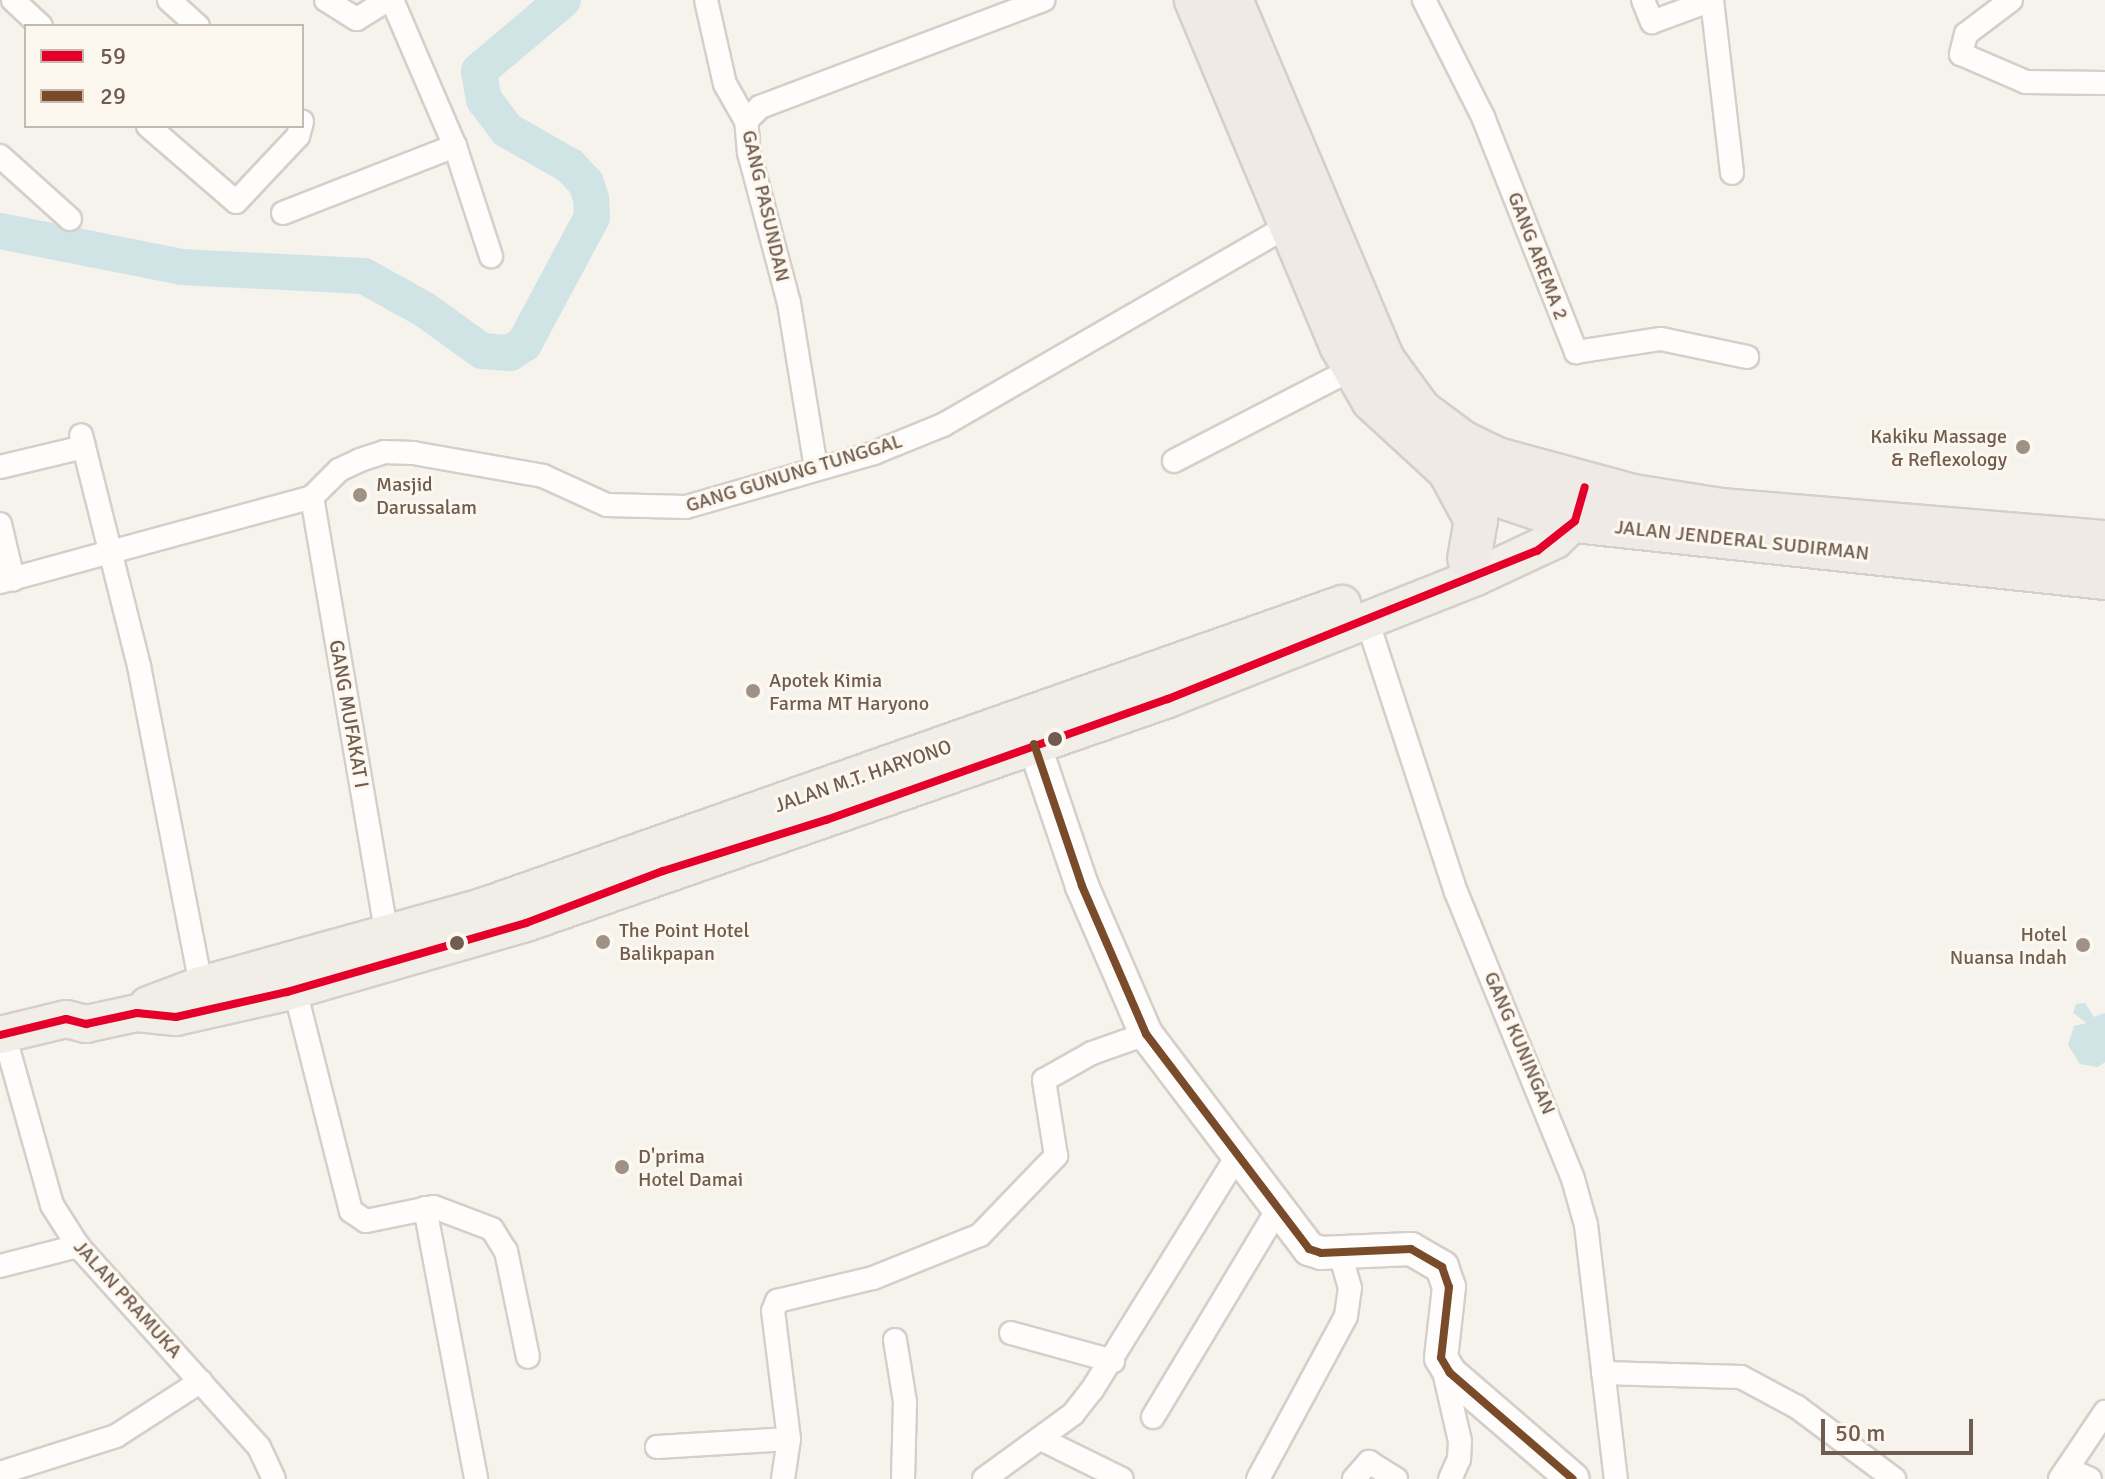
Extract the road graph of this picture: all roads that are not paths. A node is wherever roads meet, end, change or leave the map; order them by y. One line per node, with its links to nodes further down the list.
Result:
1 (13, 0): 12 (street)
2 (169, 0): 13 (street)
3 (326, 0): 4 (street)
4 (390, 0): 18 (street)
5 (706, 0): 15 (street)
6 (1043, 0): 15 (street, GANG PASUNDAN)
7 (1196, 0): 23 (highway, JALAN JENDERAL SUDIRMAN)
8 (1231, 0): 31 (highway, JALAN JENDERAL SUDIRMAN)
9 (1424, 0): 25 (street, GANG AREMA 2)
10 (1643, 0): 20 (street)
11 (2011, 0): 14 (street)
12 (39, 24)
13 (196, 24)
14 (2105, 83)
15 (746, 121): 29 (street, GANG PASUNDAN)
16 (150, 128): 17 (street)
17 (300, 128)
18 (455, 146): 21 (street); 24 (street)
19 (0, 156): 22 (street)
20 (1732, 173)
21 (283, 213)
22 (70, 219)
23 (1290, 225): 26 (highway, JALAN JENDERAL SUDIRMAN); 29 (street, GANG GUNUNG TUNGGAL)
24 (491, 256)
25 (1747, 357)
26 (1354, 368): 27 (street); 30 (highway, JALAN JENDERAL SUDIRMAN)
27 (1174, 461)
28 (0, 467): 36 (street)
29 (816, 468): 32 (street, GANG GUNUNG TUNGGAL)
30 (1449, 470): 31 (highway, JALAN JENDERAL SUDIRMAN); 37 (highway)
31 (1540, 492): 33 (highway, JALAN JENDERAL SUDIRMAN); 37 (main road, JALAN M.T. HARYONO)
32 (312, 497): 36 (street); 42 (street, GANG MUFAKAT I)
33 (1580, 504): 35 (highway, JALAN JENDERAL SUDIRMAN); 38 (highway, JALAN JENDERAL SUDIRMAN); 40 (main road, JALAN M.T. HARYONO)
34 (0, 524): 39 (street)
35 (2105, 542)
36 (113, 551): 39 (street); 43 (street)
37 (1469, 558): 42 (main road, JALAN M.T. HARYONO)
38 (2105, 578)
39 (6, 581)
40 (1367, 620): 41 (main road, JALAN M.T. HARYONO); 59 (street, GANG KUNINGAN)
41 (1034, 744): 44 (main road, JALAN M.T. HARYONO); 46 (street)
42 (386, 932): 43 (main road, JALAN M.T. HARYONO)
43 (201, 985): 45 (main road, JALAN M.T. HARYONO)
44 (295, 990): 45 (main road, JALAN M.T. HARYONO); 49 (street)
45 (137, 1013): 47 (main road, JALAN M.T. HARYONO)
46 (1146, 1034): 48 (street); 63 (street)
47 (3, 1040): 51 (street, JALAN PRAMUKA)
48 (1237, 1156): 50 (street); 58 (street)
49 (425, 1208): 56 (street); 69 (street)
50 (1278, 1209): 52 (street); 62 (street)
51 (78, 1246): 53 (street); 60 (street, JALAN PRAMUKA)
52 (1340, 1252): 57 (street); 74 (street)
53 (0, 1266)
54 (1011, 1333): 58 (street)
55 (895, 1340): 71 (street)
56 (528, 1357)
57 (1441, 1358): 77 (street); 78 (street)
58 (1113, 1361): 64 (street)
59 (1603, 1373): 79 (street, GANG KUNINGAN); 80 (street)
60 (201, 1381): 66 (street); 68 (street, JALAN PRAMUKA)
61 (2105, 1412): 67 (street)
62 (1153, 1417)
63 (789, 1439): 65 (street); 70 (street)
64 (1041, 1439): 72 (street); 73 (street)
65 (657, 1447)
66 (0, 1473)
67 (2064, 1474): 81 (street)
68 (274, 1479)
69 (476, 1479)
70 (783, 1479)
71 (903, 1479)
72 (984, 1479)
73 (1122, 1479)
74 (1258, 1479)
75 (1354, 1479): 76 (street)
76 (1396, 1479)
77 (1450, 1479)
78 (1573, 1479)
79 (1616, 1479)
80 (1894, 1479)
81 (2090, 1479)

